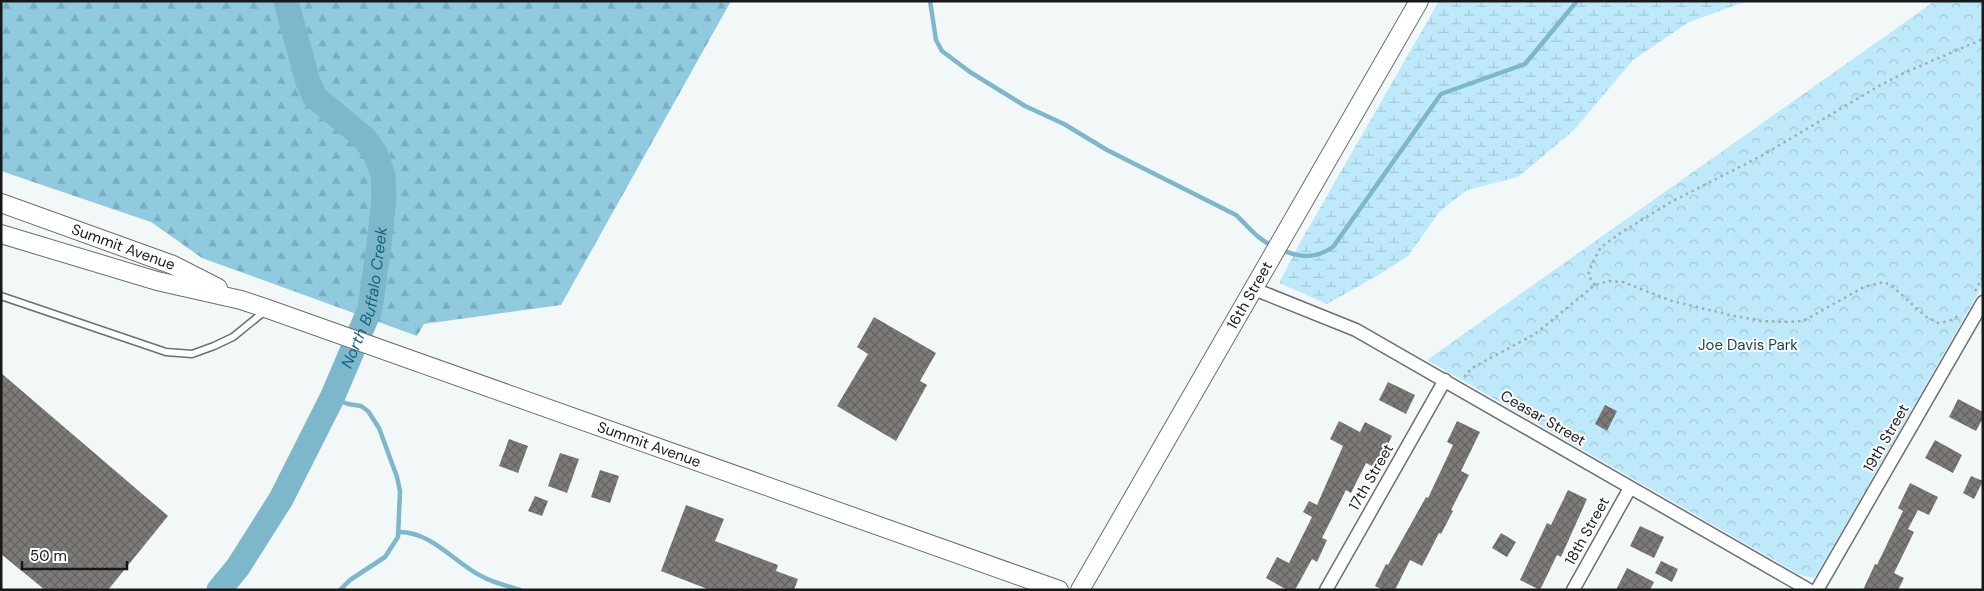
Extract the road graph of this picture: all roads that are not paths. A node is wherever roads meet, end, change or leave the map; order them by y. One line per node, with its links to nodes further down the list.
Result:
1 (1419, 1): 4 (main road, 16th Street)
2 (1, 203): 6 (main road, Summit Avenue)
3 (1, 234): 6 (main road, Summit Avenue)
4 (1254, 289): 9 (street, Ceasar Street); 12 (main road, 16th Street)
5 (1, 296): 8 (lane)
6 (241, 300): 8 (main road, Summit Avenue)
7 (1983, 302): 16 (street, 19th Street)
8 (268, 308): 11 (main road, Summit Avenue)
9 (1445, 380): 10 (street, Ceasar Street); 13 (street, 17th Street)
10 (1630, 488): 14 (street, 18th Street); 15 (street, Ceasar Street)
11 (1059, 590)
12 (1080, 590)
13 (1326, 590)
14 (1573, 590)
15 (1809, 590)
16 (1818, 590)

